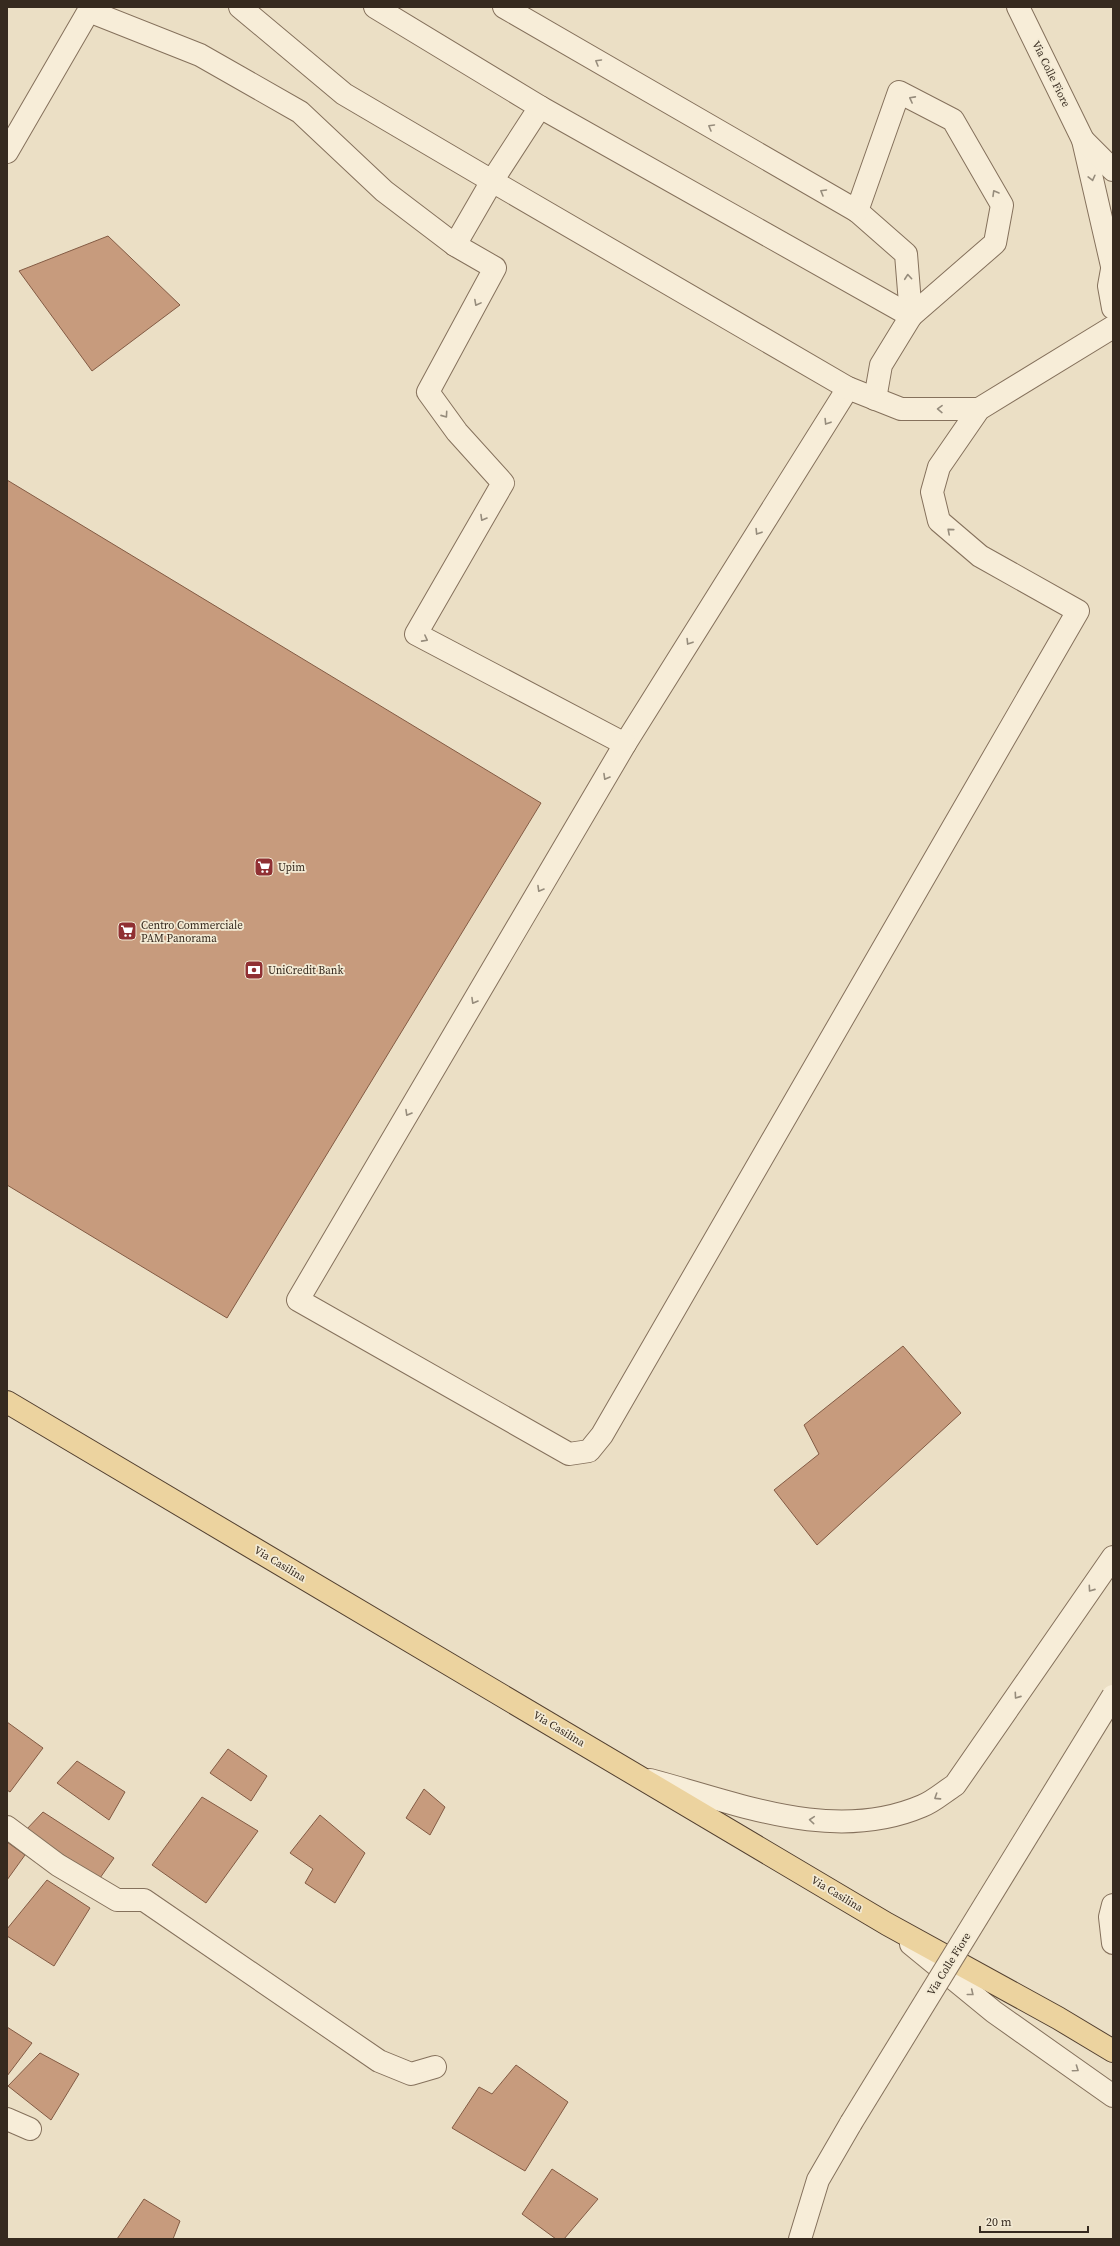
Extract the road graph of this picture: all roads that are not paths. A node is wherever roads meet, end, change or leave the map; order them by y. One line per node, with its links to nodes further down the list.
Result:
1 (240, 7): 10 (street)
2 (375, 7): 6 (street)
3 (504, 7): 11 (street, one-way to 3)
4 (1018, 7): 7 (street, Via Colle Fiore)
5 (90, 9): 8 (street); 12 (street)
6 (540, 107): 10 (street); 15 (street)
7 (1083, 140): 9 (street, Via Colle Fiore); 13 (street, Via Colle Fiore, one-way to 13)
8 (7, 152)
9 (1113, 170)
10 (492, 181): 12 (street); 17 (street)
11 (857, 211): 15 (street, one-way to 11); 15 (street, one-way to 11)
12 (455, 244): 20 (street, one-way to 20)
13 (1112, 265): 14 (street)
14 (1113, 308)
15 (911, 316): 18 (street)
16 (1113, 328): 19 (street)
17 (848, 388): 18 (street); 20 (street, one-way to 20)
18 (875, 399): 19 (street, one-way to 18)
19 (979, 409): 20 (street, one-way to 19)
20 (625, 744)
21 (7, 1402): 24 (main road, Via Casilina)
22 (1113, 1557): 24 (street, one-way to 24)
23 (1113, 1696): 34 (street, Via Colle Fiore, bridge)
24 (641, 1778): 27 (main road, Via Casilina)
25 (7, 1827): 30 (street)
26 (1113, 1905): 28 (street)
27 (887, 1924): 29 (main road, Via Casilina); 31 (street, one-way to 31)
28 (1113, 1943)
29 (1113, 2051)
30 (435, 2067)
31 (1113, 2096)
32 (7, 2119): 33 (street)
33 (30, 2129)
34 (800, 2239)

